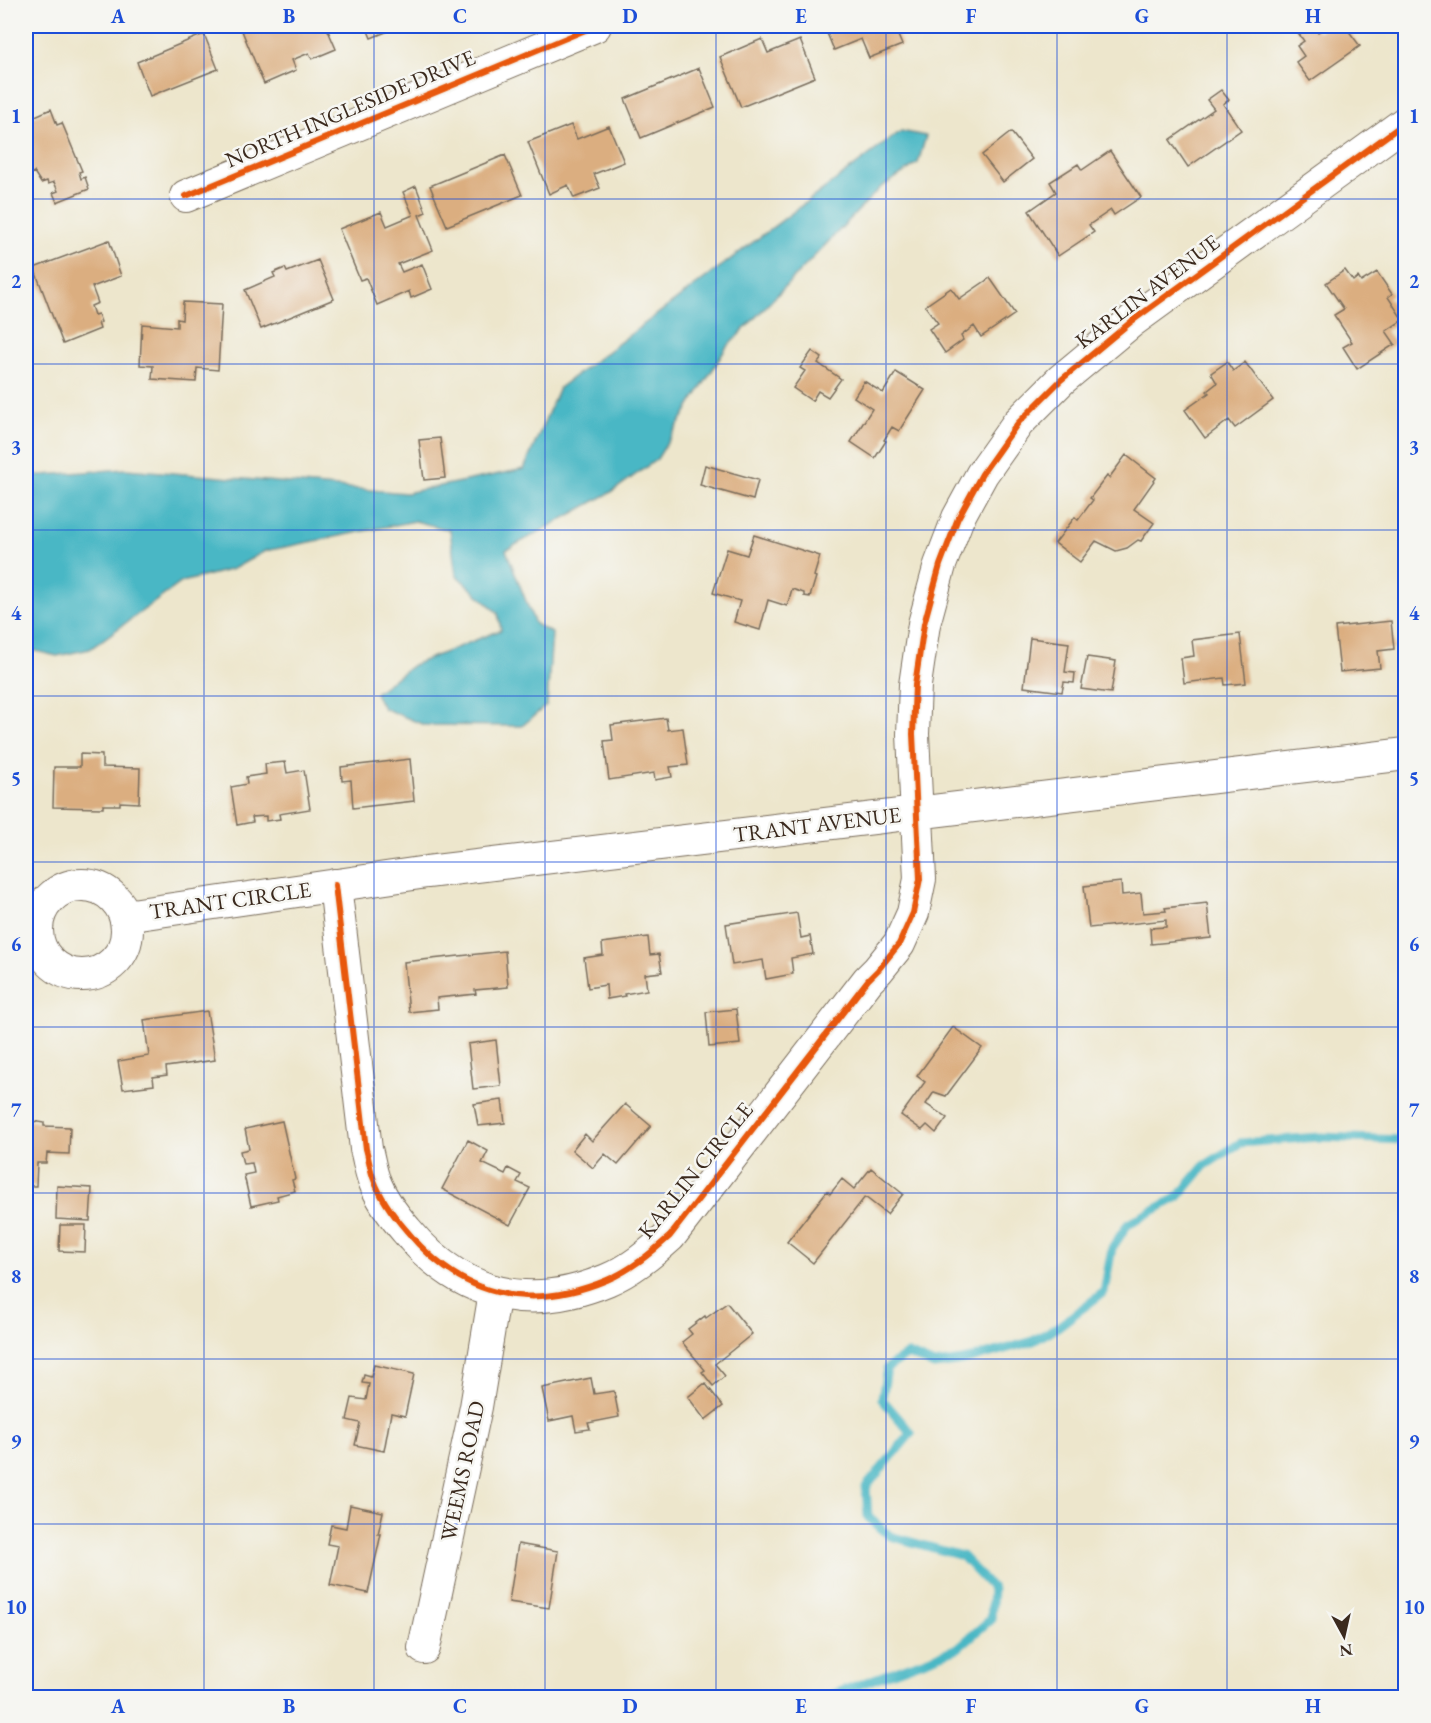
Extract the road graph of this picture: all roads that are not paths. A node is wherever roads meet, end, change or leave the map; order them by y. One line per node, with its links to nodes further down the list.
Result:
1 (595, 26): 3 (street, NORTH INGLESIDE DRIVE)
2 (1406, 122): 5 (street, KARLIN AVENUE)
3 (186, 196)
4 (1406, 754): 5 (street, TRANT AVENUE)
5 (917, 812): 6 (street, TRANT AVENUE); 8 (street, KARLIN CIRCLE)
6 (335, 885): 7 (street, TRANT CIRCLE); 8 (street, KARLIN CIRCLE)
7 (125, 916)
8 (495, 1293): 9 (street, WEEMS ROAD)
9 (424, 1648)

